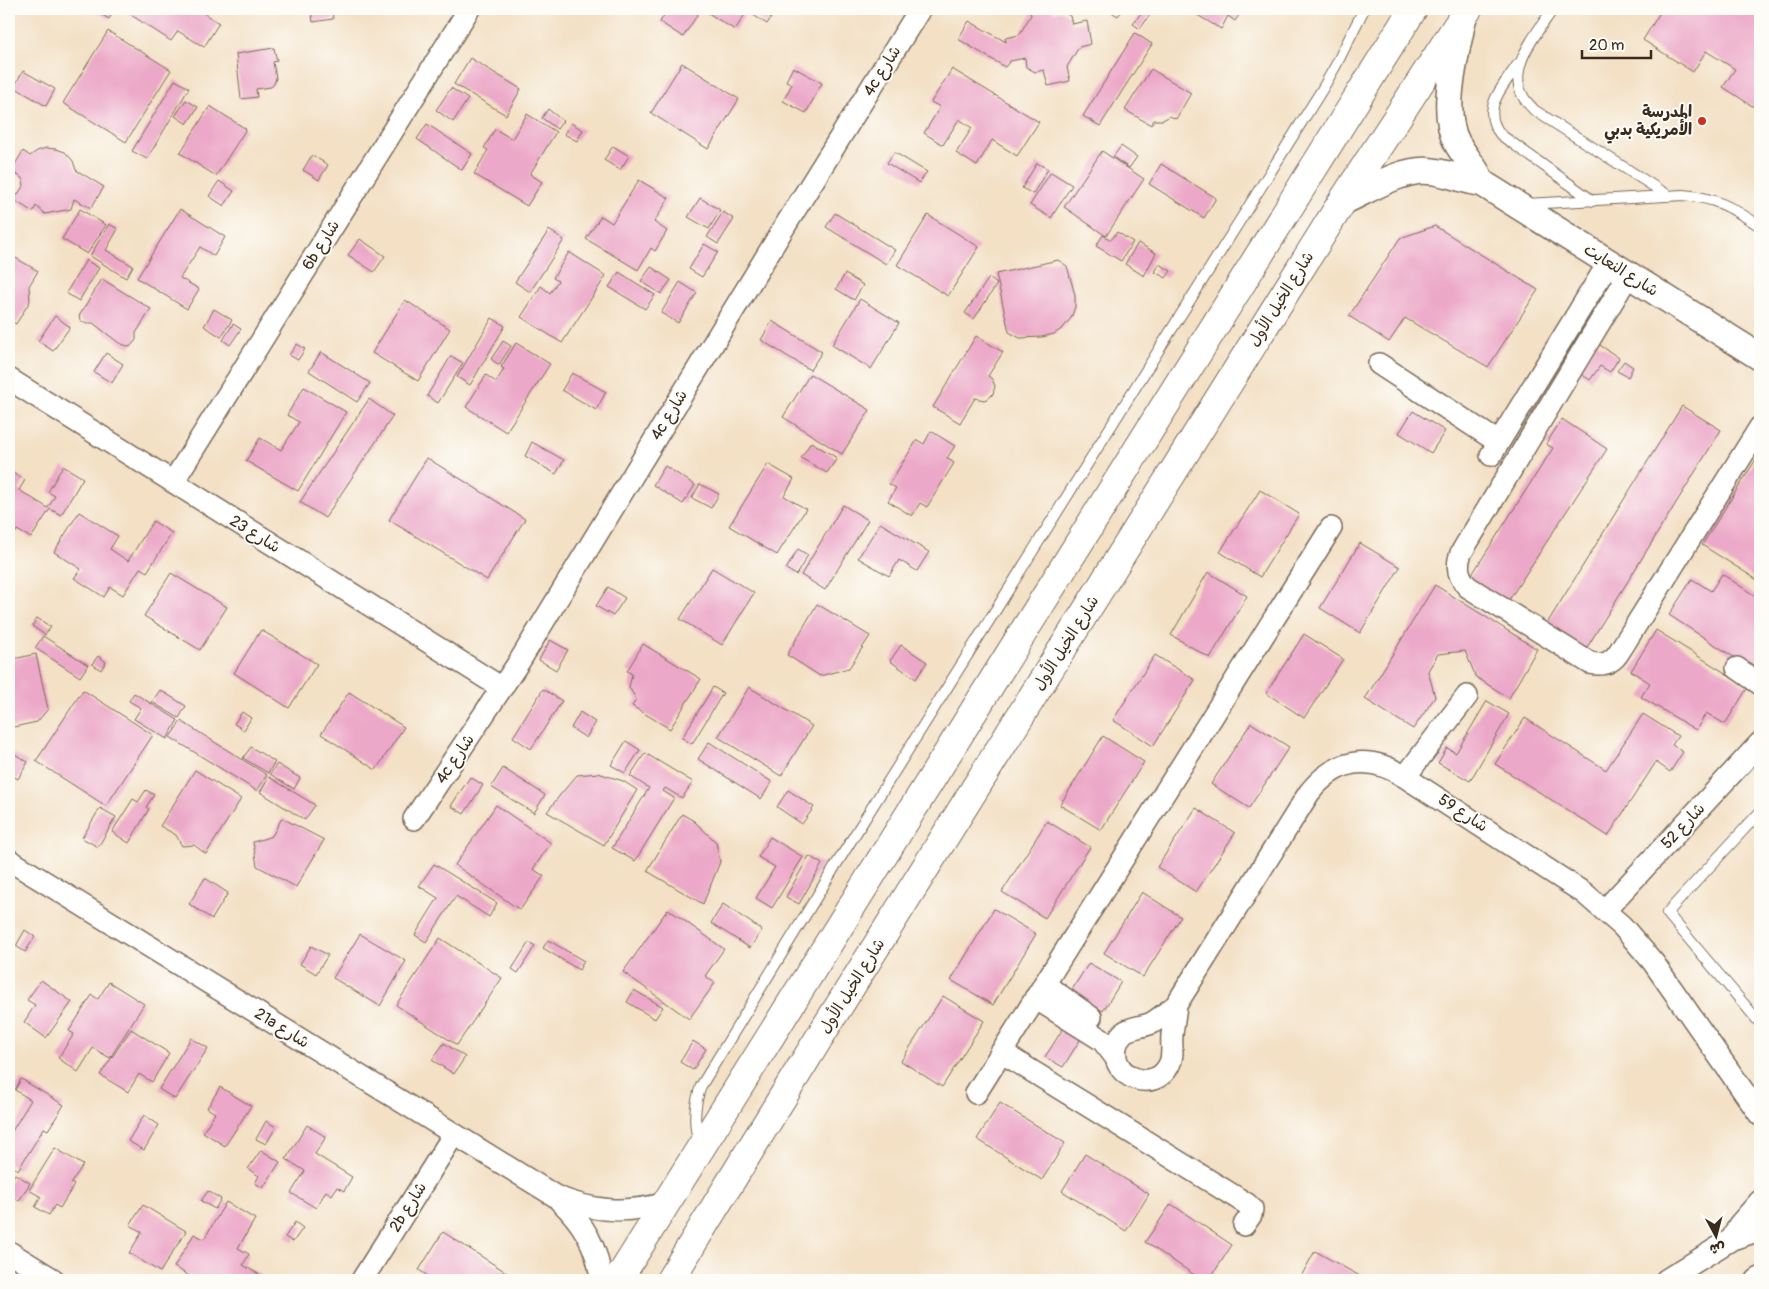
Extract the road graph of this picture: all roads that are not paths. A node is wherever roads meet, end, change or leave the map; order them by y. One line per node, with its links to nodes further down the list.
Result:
1 (469, 9): 19 (street, 6b شارع)
2 (920, 9): 23 (street, 4c شارع)
3 (1364, 9): 42 (lane)
4 (1413, 9): 28 (main road)
5 (1553, 9): 7 (lane)
6 (1466, 13): 8 (street, شارع النعايت); 11 (main road, شارع الخيل الأول)
7 (1520, 62): 9 (lane); 10 (lane)
8 (1482, 182): 11 (street, شارع النعايت); 12 (street, شارع النعايت)
9 (1669, 196): 10 (lane); 13 (lane)
10 (1593, 200): 12 (lane)
11 (1342, 202): 32 (main road, شارع الخيل الأول)
12 (1519, 204): 14 (street, شارع النعايت)
13 (1760, 226)
14 (1619, 268): 15 (street, شارع النعايت); 16 (street); 18 (street)
15 (1760, 357)
16 (1380, 364)
17 (9, 379): 19 (street, شارع 23)
18 (1760, 427)
19 (173, 482): 23 (street, شارع 23)
20 (1331, 528): 33 (street)
21 (1737, 668): 22 (street)
22 (1760, 684)
23 (502, 688): 29 (street, 4c شارع)
24 (1467, 696): 26 (street)
25 (1760, 742): 31 (street, شارع 52)
26 (1406, 777): 31 (street, شارع 59); 34 (street, شارع 59)
27 (1760, 812): 35 (lane)
28 (906, 818): 32 (main road); 42 (main road)
29 (414, 819)
30 (9, 860): 41 (street, 21a شارع)
31 (1605, 910): 40 (street, شارع 59)
32 (853, 984): 55 (main road, شارع الخيل الأول)
33 (1040, 991): 36 (street); 37 (street); 38 (street)
34 (1176, 1005): 36 (street); 38 (street)
35 (1760, 1023)
36 (1123, 1033): 38 (street)
37 (1001, 1052): 39 (street); 46 (street)
38 (1116, 1058)
39 (976, 1093)
40 (1760, 1116)
41 (454, 1134): 43 (street, 21a شارع); 52 (street, 2b شارع)
42 (701, 1148): 45 (main road)
43 (555, 1196): 45 (street, 21a شارع); 53 (street, 21a شارع)
44 (1760, 1200): 48 (street)
45 (666, 1203): 54 (main road)
46 (1244, 1226)
47 (1760, 1230): 48 (street)
48 (1732, 1239): 50 (street)
49 (9, 1252): 51 (street)
50 (1690, 1274): 56 (street)
51 (54, 1280)
52 (362, 1280)
53 (601, 1280)
54 (618, 1280)
55 (670, 1280)
56 (1666, 1280)

